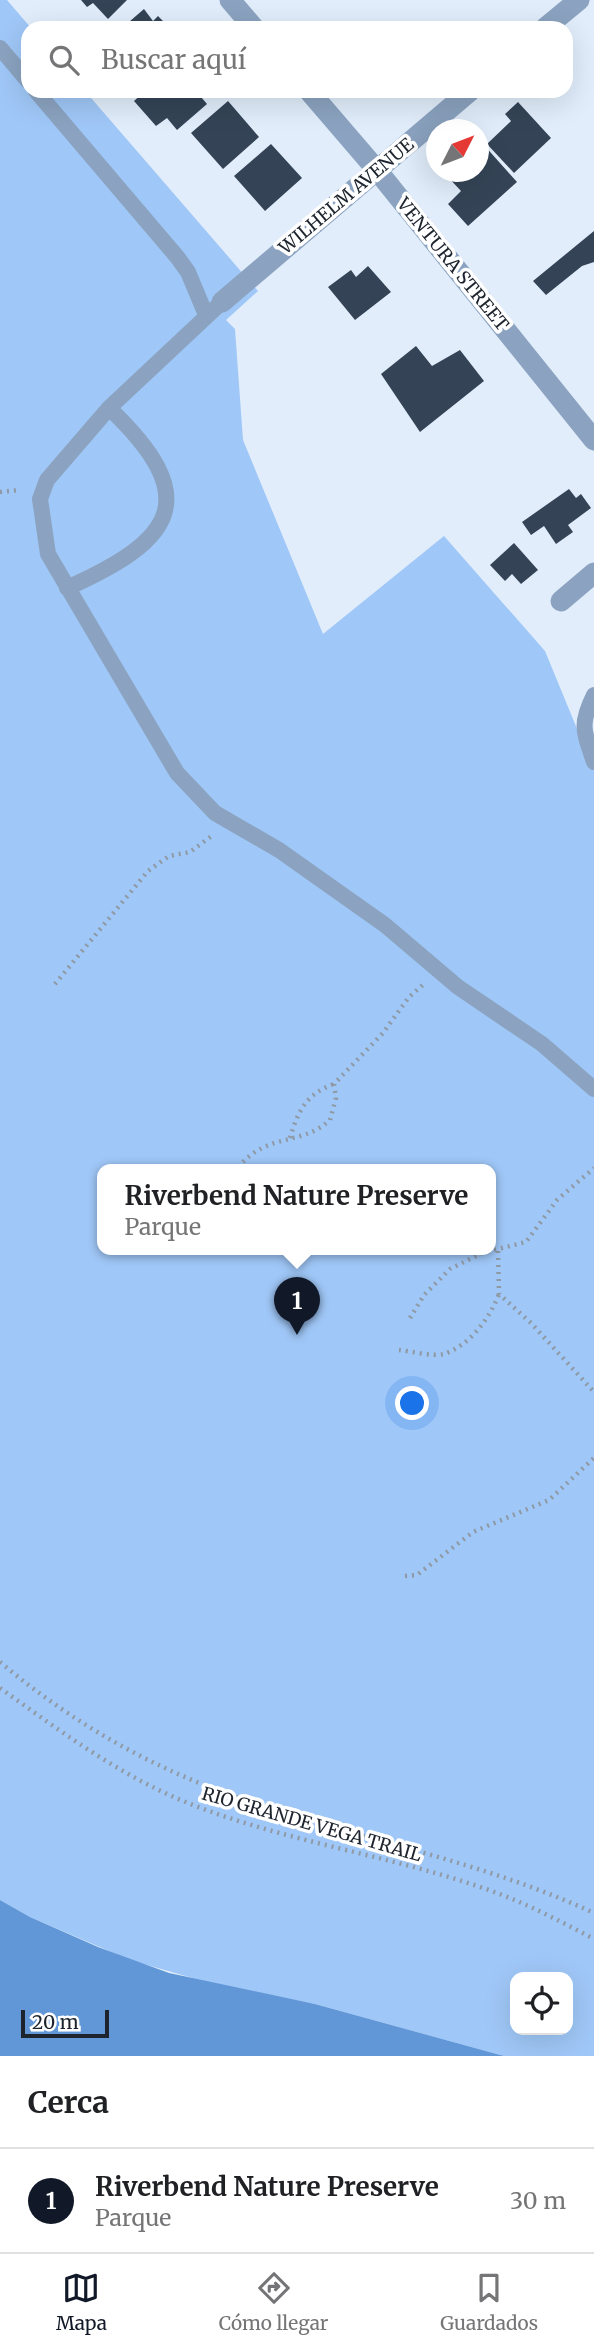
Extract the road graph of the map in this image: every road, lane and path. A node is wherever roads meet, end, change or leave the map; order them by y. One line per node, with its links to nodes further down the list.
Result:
1 (230, 0): 3 (street)
2 (579, 0): 4 (street)
3 (248, 21)
4 (554, 21)
5 (0, 48): 6 (lane)
6 (21, 73)
7 (42, 98): 11 (lane)
8 (315, 98): 10 (street, VENTURA STREET)
9 (462, 98): 10 (street, WILHELM AVENUE)
10 (376, 169): 11 (street, WILHELM AVENUE); 13 (street, VENTURA STREET)
11 (214, 309): 12 (lane)
12 (108, 408): 15 (lane); 15 (lane)
13 (594, 440)
14 (594, 573): 16 (street)
15 (67, 588): 19 (lane)
16 (561, 601)
17 (594, 695): 18 (lane)
18 (594, 762)
19 (227, 821): 20 (lane); 21 (path)
20 (441, 972): 22 (path); 23 (lane)
21 (55, 984)
22 (334, 1084): 24 (path); 24 (path)
23 (594, 1089)
24 (290, 1138): 25 (path)
25 (241, 1164)
26 (594, 1168): 27 (path)
27 (498, 1251): 29 (path)
28 (478, 1255): 30 (path)
29 (499, 1294): 31 (path); 32 (path)
30 (410, 1318)
31 (399, 1350)
32 (594, 1392)
33 (594, 1458): 34 (path)
34 (405, 1576)
35 (0, 1662): 37 (path)
36 (0, 1688): 38 (path, RIO GRANDE VEGA TRAIL)
37 (594, 1913)
38 (594, 1939)

